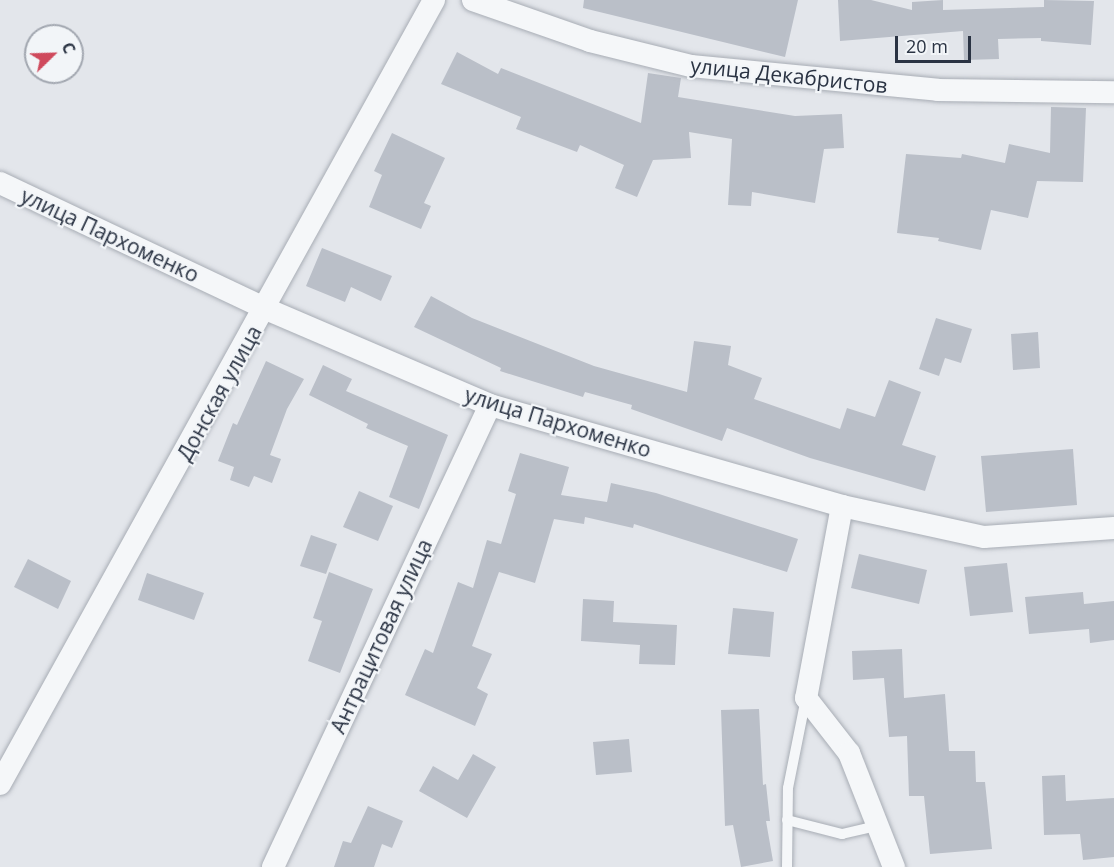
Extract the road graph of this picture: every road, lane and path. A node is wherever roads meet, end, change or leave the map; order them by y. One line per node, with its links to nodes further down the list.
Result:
1 (434, 0): 5 (street, Донская улица)
2 (473, 0): 3 (street, улица Декабристов)
3 (1114, 92)
4 (0, 183): 5 (street, улица Пархоменко)
5 (266, 309): 6 (street, улица Пархоменко); 10 (street, Донская улица)
6 (490, 405): 7 (street, улица Пархоменко); 13 (street, Антрацитовая улица)
7 (842, 506): 8 (street, улица Пархоменко); 9 (street)
8 (1114, 528)
9 (806, 698): 11 (lane); 12 (street)
10 (0, 784)
11 (787, 820): 12 (lane); 14 (lane)
12 (878, 826): 15 (street)
13 (273, 867)
14 (787, 867)
15 (894, 867)

